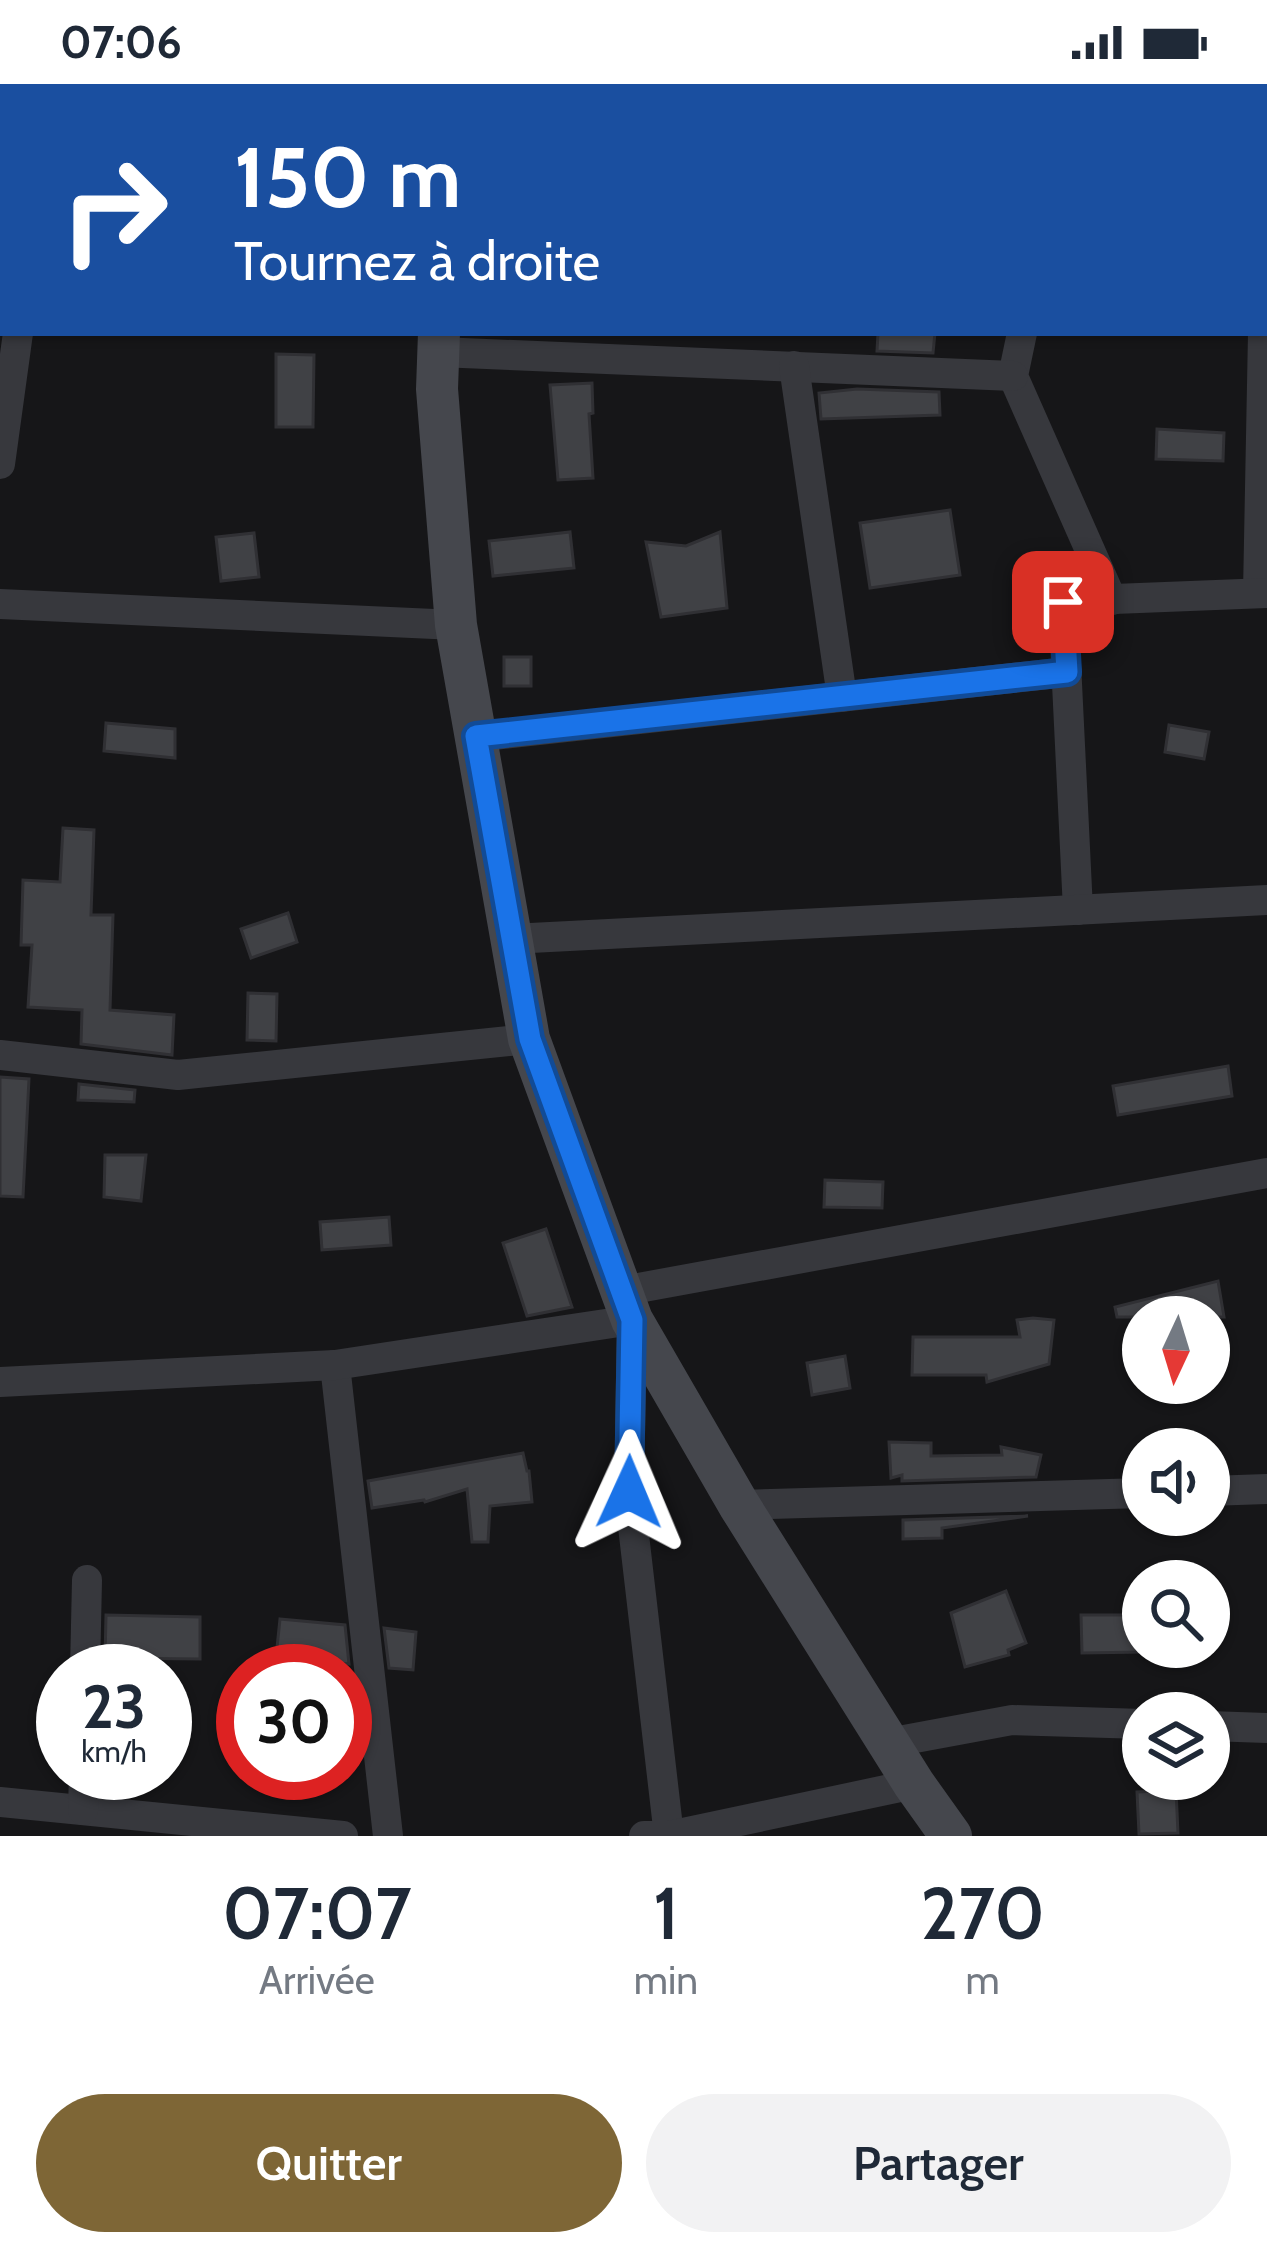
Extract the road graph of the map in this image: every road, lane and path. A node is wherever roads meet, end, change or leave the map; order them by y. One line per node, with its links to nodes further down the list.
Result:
1 (18, 336): 7 (street)
2 (1021, 336): 6 (street)
3 (1263, 336): 8 (street)
4 (440, 342): 5 (street); 11 (street)
5 (794, 367): 6 (street); 13 (street)
6 (1013, 376): 9 (street)
7 (0, 464)
8 (1263, 593): 9 (street)
9 (1112, 600): 12 (street)
10 (0, 604): 11 (street)
11 (456, 625): 14 (street)
12 (1067, 672): 13 (street); 16 (street)
13 (842, 697): 14 (street)
14 (476, 736): 17 (street)
15 (1267, 900): 16 (street)
16 (1078, 910): 17 (street)
17 (511, 939): 18 (street)
18 (530, 1039): 19 (street); 21 (street)
19 (0, 1054)
20 (1267, 1173): 21 (street)
21 (627, 1305): 22 (street); 27 (street); 41 (street)
22 (335, 1365): 23 (street); 39 (street)
23 (0, 1382)
24 (1267, 1489): 25 (street)
25 (1230, 1490)
26 (1122, 1494): 27 (street)
27 (739, 1505): 33 (street)
28 (86, 1580): 29 (street)
29 (85, 1644)
30 (1122, 1723): 33 (street)
31 (1230, 1727): 32 (street)
32 (1267, 1728)
33 (888, 1743): 34 (street)
34 (914, 1784): 41 (street); 42 (street)
35 (83, 1800): 37 (street)
36 (0, 1802): 37 (street)
37 (83, 1810): 38 (street)
38 (343, 1836)
39 (388, 1836)
40 (644, 1836): 41 (street)
41 (669, 1836)
42 (951, 1836)

